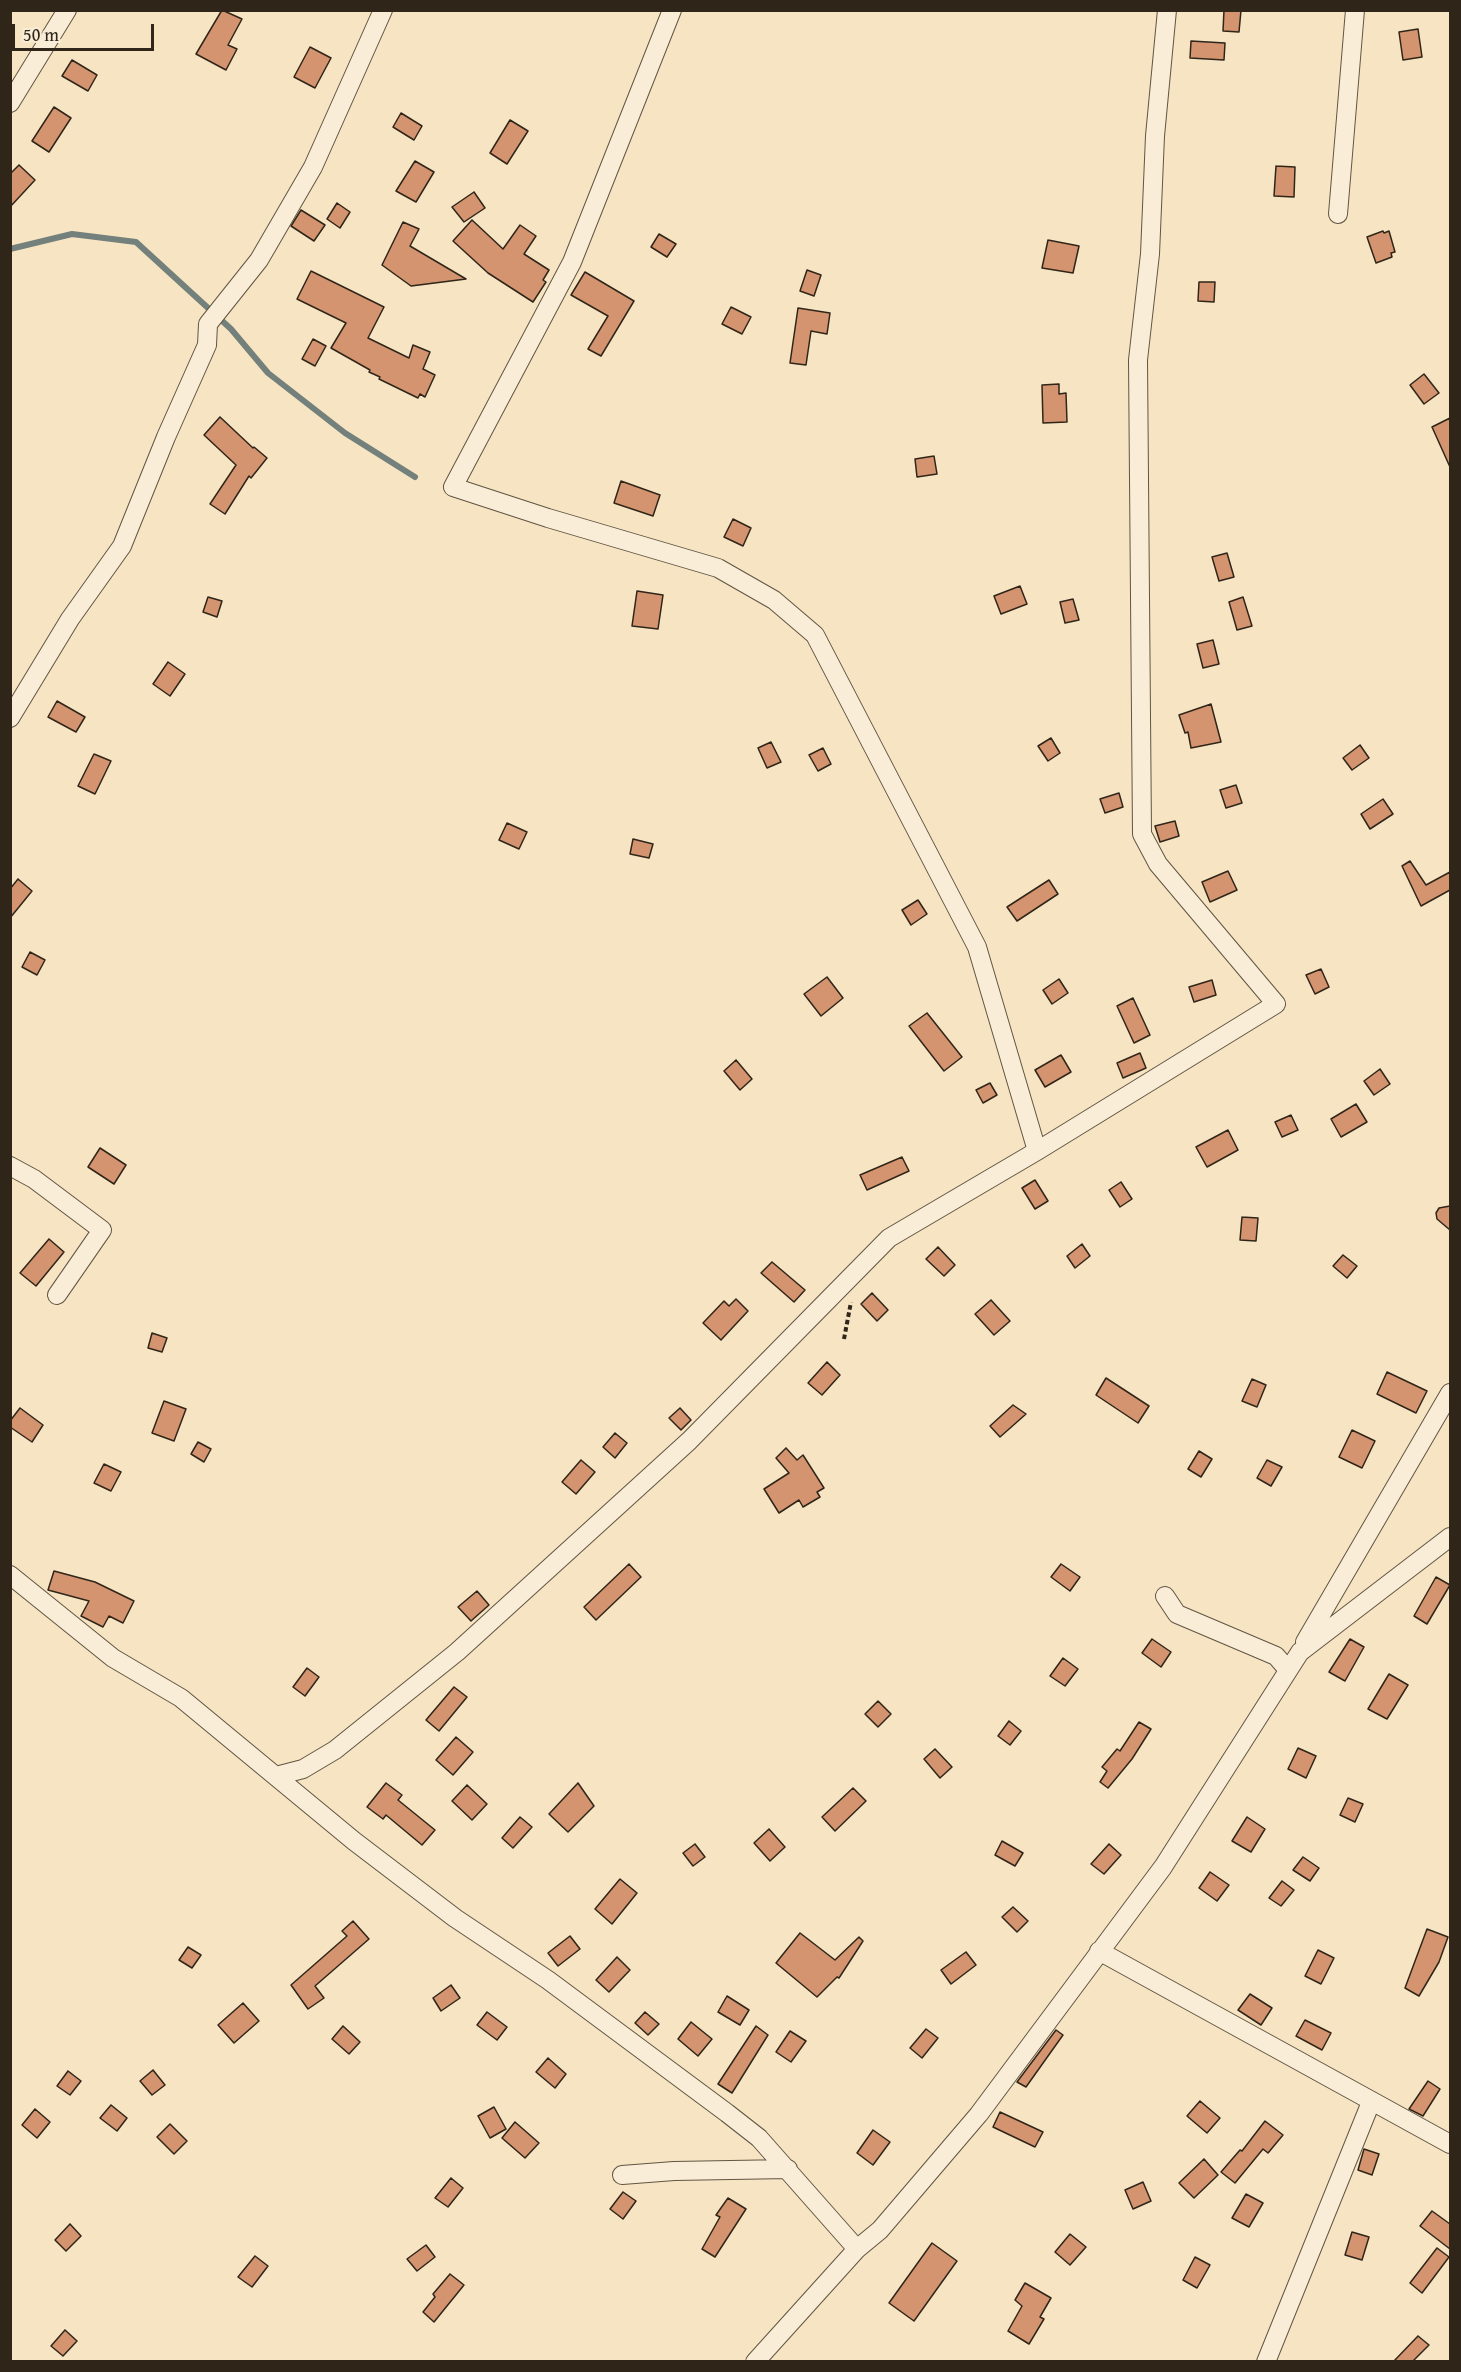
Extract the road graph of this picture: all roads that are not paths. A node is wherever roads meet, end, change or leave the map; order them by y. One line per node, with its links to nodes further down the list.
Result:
1 (67, 10): 6 (street)
2 (383, 10): 8 (street)
3 (672, 10): 9 (street)
4 (1167, 10): 9 (street)
5 (1355, 10): 7 (street)
6 (10, 103)
7 (1338, 214)
8 (10, 718)
9 (1036, 1151): 18 (street)
10 (10, 1166): 11 (street)
11 (57, 1295)
12 (1450, 1393): 16 (street)
13 (1450, 1538): 16 (street)
14 (10, 1575): 18 (street)
15 (1165, 1596): 17 (street)
16 (1300, 1652): 17 (street)
17 (1288, 1670): 19 (street)
18 (276, 1776): 22 (street)
19 (1099, 1951): 20 (street); 24 (street)
20 (1371, 2102): 21 (street); 26 (street)
21 (1450, 2144)
22 (788, 2169): 23 (street); 24 (street)
23 (622, 2175)
24 (857, 2249): 25 (street)
25 (755, 2361)
26 (1266, 2361)

